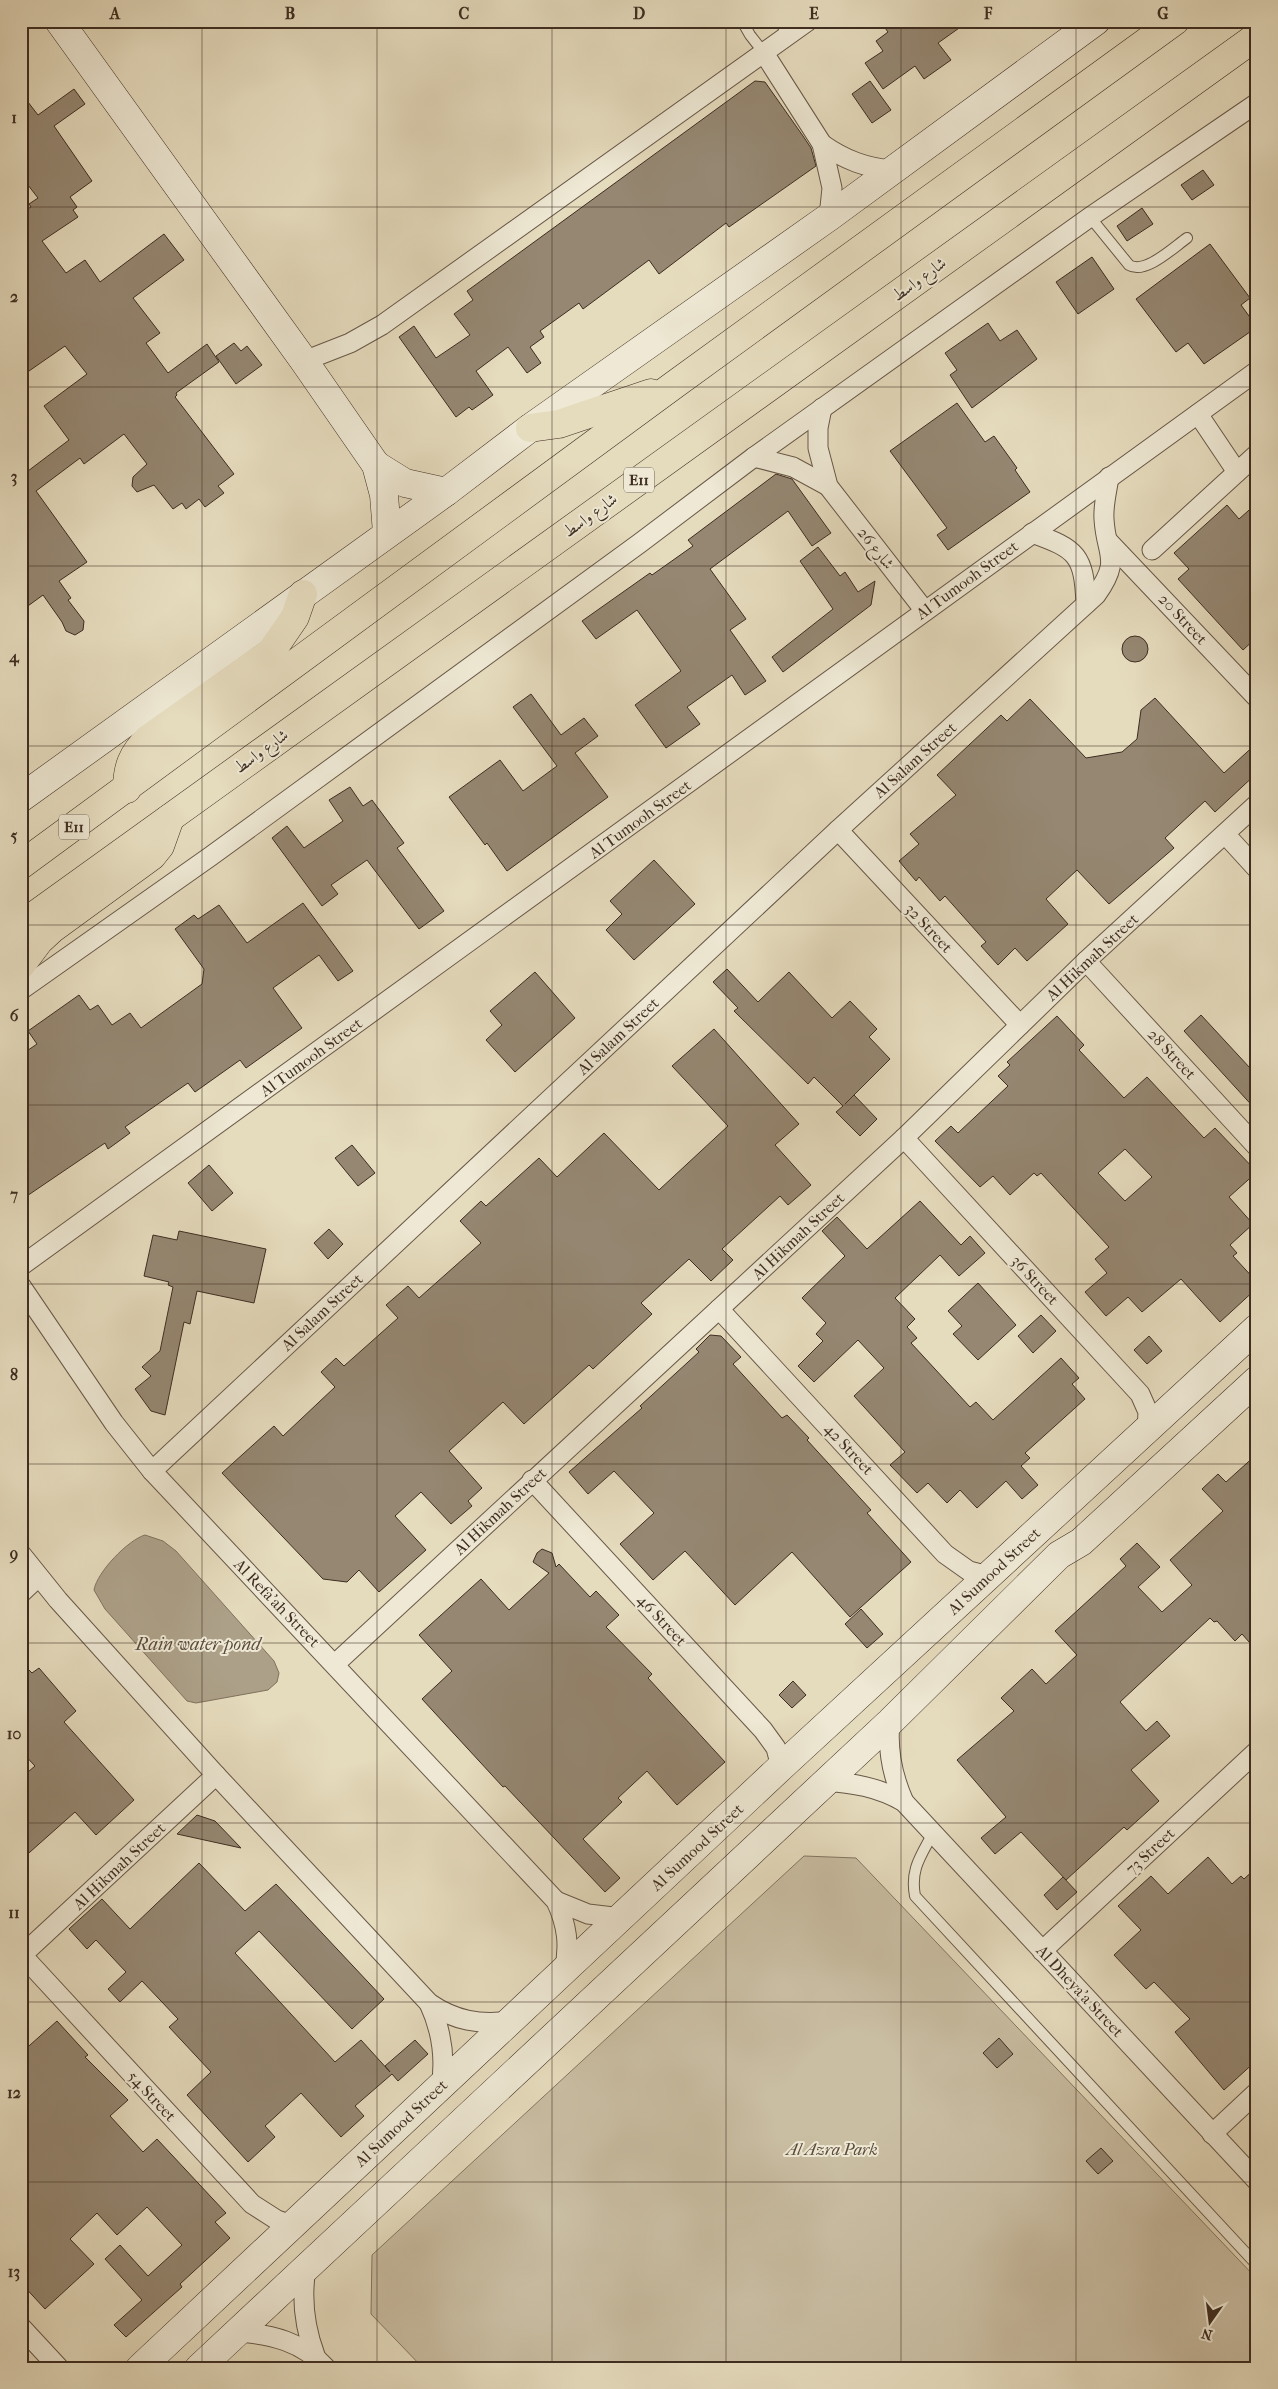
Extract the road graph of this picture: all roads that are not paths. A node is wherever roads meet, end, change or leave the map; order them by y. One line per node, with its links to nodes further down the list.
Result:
1 (59, 21): 15 (street)
2 (742, 21): 8 (lane)
3 (808, 21): 6 (street)
4 (1096, 21): 11 (street)
5 (1175, 21): 17 (highway, E11)
6 (784, 29): 8 (street)
7 (1257, 36): 39 (highway, شارع واسط / E11)
8 (764, 53): 10 (street); 15 (street)
9 (1257, 103): 13 (street)
10 (822, 144): 11 (street); 12 (street)
11 (893, 170): 12 (street)
12 (829, 217): 20 (street)
13 (1090, 217): 14 (lane); 18 (street)
14 (1187, 238)
15 (304, 361): 23 (street)
16 (1257, 371): 19 (street, Al Tumooh Street)
17 (674, 385): 20 (highway); 36 (highway, E11)
18 (822, 408): 22 (street); 26 (street, شارع 26)
19 (1198, 414): 24 (street); 25 (street, Al Tumooh Street)
20 (530, 428): 27 (street)
21 (1257, 454): 24 (street)
22 (754, 457): 26 (street, شارع 26); 47 (street)
23 (376, 465): 27 (street); 28 (street)
24 (1237, 472): 31 (street)
25 (1109, 477): 29 (street, Al Tumooh Street); 30 (street, Al Salam Street)
26 (828, 486): 34 (street, شارع 26)
27 (446, 492): 28 (street)
28 (387, 533): 32 (street)
29 (1032, 533): 33 (street); 34 (street, Al Tumooh Street)
30 (1108, 541): 33 (street, Al Salam Street); 35 (street, 20 Street)
31 (1152, 550)
32 (303, 594): 36 (highway); 37 (street)
33 (1086, 604): 40 (street, Al Salam Street)
34 (924, 611): 51 (street, Al Tumooh Street)
35 (1257, 698)
36 (127, 790): 42 (highway, E11)
37 (21, 798)
38 (1257, 804): 41 (street, Al Hikmah Street)
39 (170, 816): 44 (highway, شارع واسط / E11); 46 (highway)
40 (838, 830): 48 (street, 32 Street); 57 (street, Al Salam Street)
41 (1225, 834): 43 (street); 45 (street, Al Hikmah Street)
42 (21, 865)
43 (1257, 869)
44 (21, 925)
45 (1086, 961): 48 (street, Al Hikmah Street); 50 (street, 28 Street)
46 (21, 965)
47 (21, 990)
48 (1020, 1025): 49 (street, Al Hikmah Street)
49 (904, 1138): 53 (street, Al Hikmah Street); 56 (street, 36 Street)
50 (1257, 1147)
51 (21, 1266)
52 (21, 1286): 57 (street, Al Refa'ah Street)
53 (719, 1309): 58 (street, Al Hikmah Street); 61 (street, 42 Street)
54 (1257, 1328): 56 (street, Al Sumood Street)
55 (1257, 1380): 60 (street, Al Sumood Street)
56 (1138, 1438): 60 (street); 61 (street, Al Sumood Street)
57 (152, 1471): 64 (street, Al Refa'ah Street)
58 (532, 1480): 64 (street, Al Hikmah Street); 67 (street, 46 Street)
59 (21, 1554): 62 (street)
60 (1059, 1555): 65 (street, Al Sumood Street)
61 (988, 1576): 67 (street, Al Sumood Street)
62 (38, 1577): 63 (street); 68 (street)
63 (21, 1593)
64 (335, 1664): 72 (street, Al Refa'ah Street)
65 (890, 1722): 69 (street, Al Sumood Street); 70 (street, Al Dheya'a Street)
66 (1257, 1751): 74 (street, 73 Street)
67 (782, 1767): 73 (street, Al Sumood Street)
68 (216, 1775): 75 (street, Al Hikmah Street); 77 (street)
69 (824, 1782): 70 (street, Al Dheya'a Street); 85 (street, Al Sumood Street)
70 (904, 1802): 71 (street, Al Dheya'a Street)
71 (933, 1833): 74 (street, Al Dheya'a Street); 84 (lane)
72 (556, 1901): 73 (street, Al Refa'ah Street); 76 (street, Al Refa'ah Street)
73 (622, 1918): 76 (street, Al Sumood Street)
74 (1042, 1951): 81 (street, Al Dheya'a Street)
75 (22, 1956): 83 (street, 54 Street)
76 (564, 1971): 78 (street, Al Sumood Street)
77 (429, 2003): 78 (street); 79 (street)
78 (510, 2021): 79 (street, Al Sumood Street)
79 (441, 2088): 83 (street, Al Sumood Street)
80 (1257, 2092): 81 (street)
81 (1212, 2134): 82 (street, Al Dheya'a Street)
82 (1257, 2181)
83 (291, 2225): 90 (street, Al Sumood Street)
84 (1257, 2265)
85 (306, 2268): 87 (street, Al Sumood Street); 88 (street)
86 (21, 2327): 89 (street)
87 (237, 2332): 88 (street); 91 (street, Al Sumood Street)
88 (320, 2361)
89 (59, 2368)
90 (140, 2368)
91 (198, 2368)

